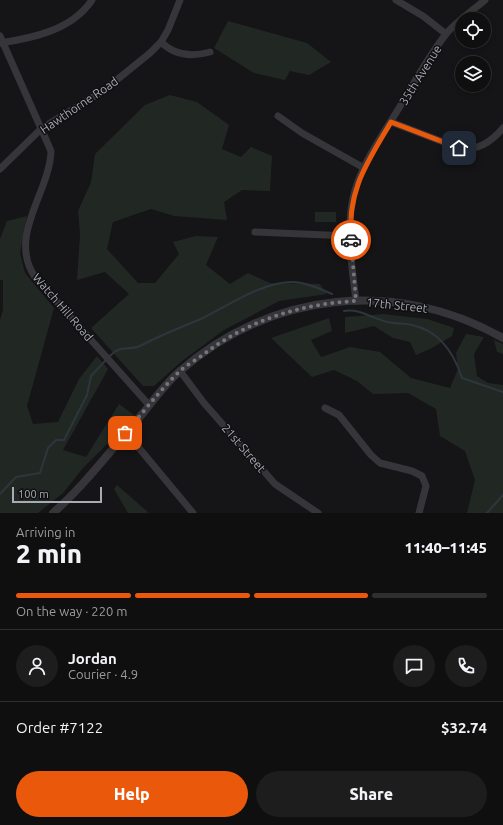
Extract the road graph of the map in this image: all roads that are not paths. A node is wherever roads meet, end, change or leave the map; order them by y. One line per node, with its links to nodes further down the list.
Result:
1 (92, 0): 6 (street)
2 (180, 0): 7 (street, Hawthorne Road)
3 (396, 0): 5 (street)
4 (485, 0): 5 (street, 35th Avenue)
5 (446, 34): 10 (street, 35th Avenue)
6 (1, 40): 11 (street, Watch Hill Road)
7 (161, 42): 8 (street); 11 (street, Hawthorne Road)
8 (210, 52)
9 (278, 116): 13 (street)
10 (391, 122): 12 (street); 13 (street, 35th Avenue)
11 (42, 128): 14 (street, Hawthorne Road); 20 (street, Watch Hill Road)
12 (503, 128)
13 (364, 168): 16 (street, 35th Avenue)
14 (0, 169)
15 (255, 232): 16 (street)
16 (350, 236): 17 (street, 35th Avenue)
17 (356, 301): 18 (street, 17th Street); 19 (street, 17th Street)
18 (503, 338)
19 (180, 371): 20 (street, 17th Street); 25 (street, 21st Street)
20 (150, 405): 22 (street, 17th Street)
21 (325, 408): 26 (street)
22 (125, 433): 23 (street, 17th Street); 24 (street)
23 (53, 513)
24 (193, 513)
25 (318, 513)
26 (419, 513)

